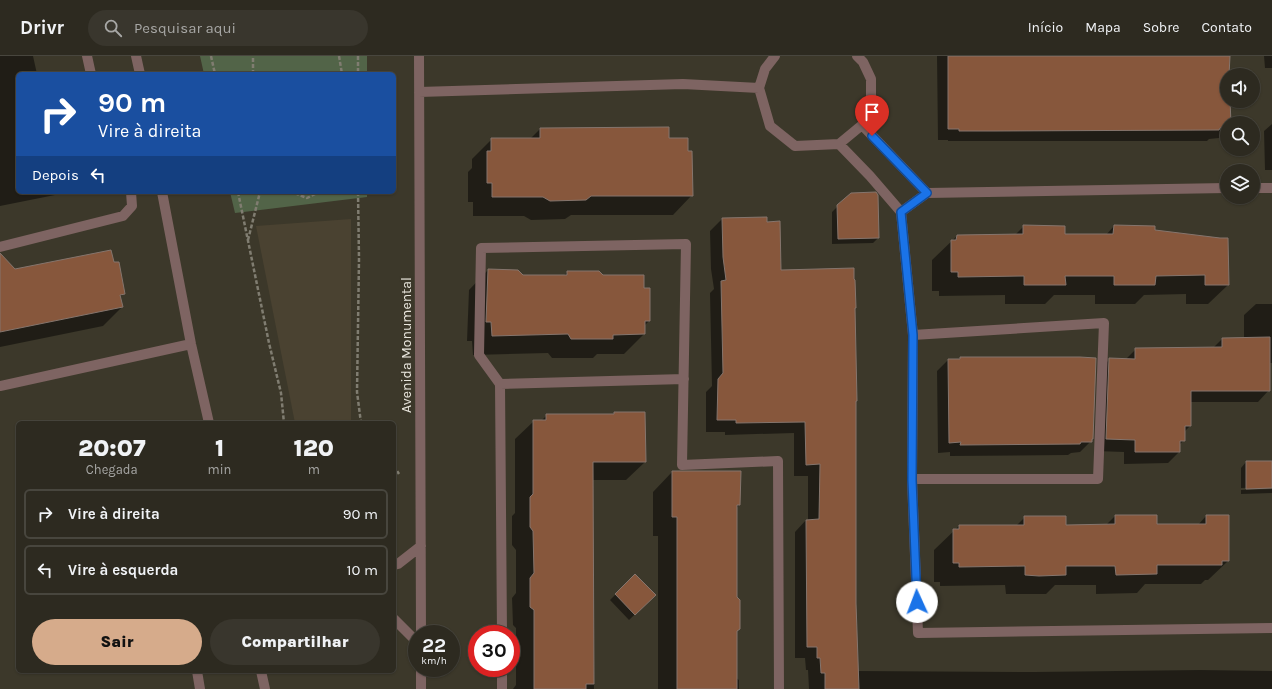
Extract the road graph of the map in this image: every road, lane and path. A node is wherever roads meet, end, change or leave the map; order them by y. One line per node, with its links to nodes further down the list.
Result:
1 (87, 56): 10 (street)
2 (136, 56): 11 (street)
3 (211, 56): 12 (path)
4 (253, 56): 13 (path)
5 (339, 56): 14 (path)
6 (358, 56): 15 (path)
7 (419, 56): 17 (street, Avenida Monumental)
8 (775, 56): 16 (street)
9 (863, 58): 18 (street)
10 (91, 72)
11 (140, 72)
12 (215, 72)
13 (253, 72)
14 (342, 72)
15 (358, 72)
16 (759, 88): 17 (street); 19 (street)
17 (419, 92): 43 (street, Avenida Monumental)
18 (862, 125): 19 (street); 23 (street)
19 (839, 144): 31 (street)
20 (1220, 188): 23 (street)
21 (1260, 188): 22 (street)
22 (1272, 188)
23 (927, 193): 31 (street)
24 (131, 194): 33 (street)
25 (162, 194): 35 (street)
26 (238, 194): 32 (path)
27 (260, 194): 32 (path)
28 (297, 194): 29 (path)
29 (315, 194)
30 (358, 194): 41 (path)
31 (901, 212): 34 (street)
32 (248, 243): 40 (path)
33 (0, 247)
34 (913, 335): 42 (street); 42 (street)
35 (192, 344): 38 (street); 39 (street)
36 (684, 379): 37 (street); 37 (street); 58 (street)
37 (500, 384): 47 (street)
38 (0, 386)
39 (209, 421)
40 (284, 421)
41 (361, 421)
42 (912, 480): 48 (street)
43 (421, 546): 44 (street); 46 (street, Avenida Monumental)
44 (396, 564)
45 (396, 621): 49 (street)
46 (421, 625)
47 (502, 625)
48 (1272, 628)
49 (408, 633)
50 (197, 673): 54 (street)
51 (261, 673): 55 (street)
52 (421, 677): 56 (street)
53 (502, 677): 57 (street)
54 (197, 688)
55 (265, 689)
56 (422, 689)
57 (502, 689)
58 (780, 689)

